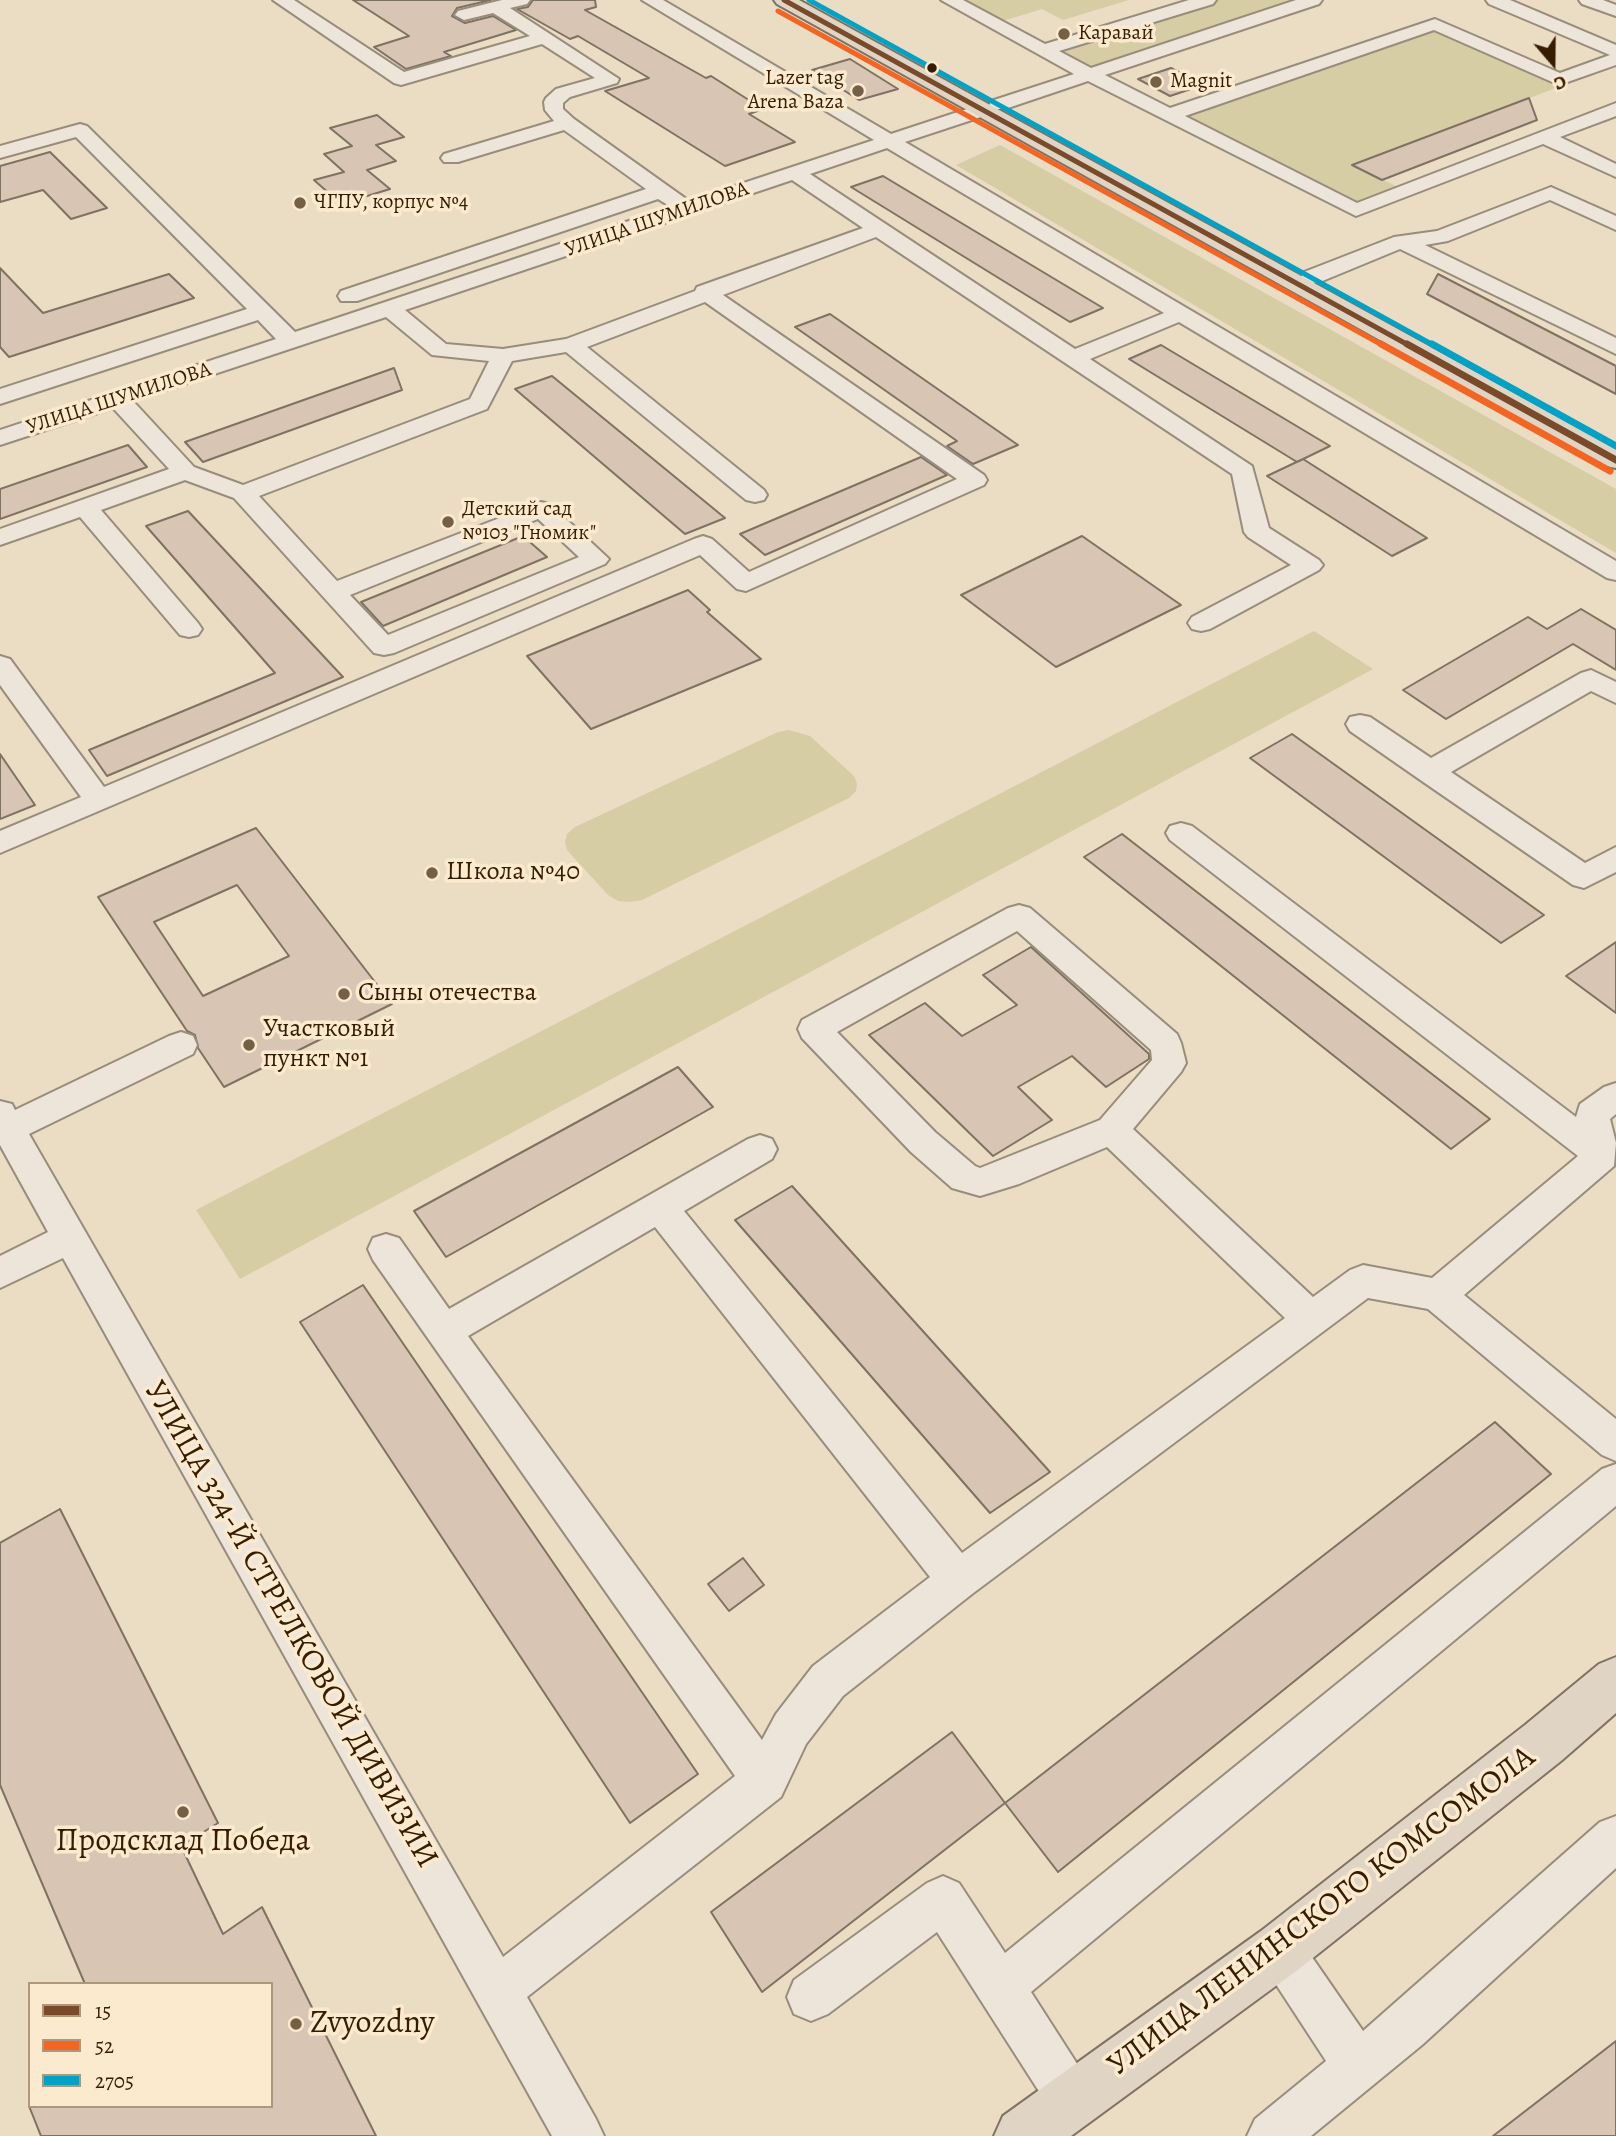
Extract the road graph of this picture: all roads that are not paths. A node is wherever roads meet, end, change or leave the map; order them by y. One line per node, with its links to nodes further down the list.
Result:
1 (282, 0): 16 (street)
2 (520, 0): 11 (street)
3 (651, 0): 26 (street)
4 (784, 0): 21 (main road)
5 (807, 0): 21 (main road)
6 (950, 0): 17 (street)
7 (1207, 0): 17 (street)
8 (1314, 0): 20 (street, УЛИЦА ШУМИЛОВА)
9 (1495, 0): 15 (street)
10 (1588, 0): 12 (street)
11 (496, 7): 13 (street); 16 (street)
12 (1616, 11)
13 (464, 15)
14 (1616, 24): 15 (street)
15 (1581, 36): 18 (street)
16 (546, 37): 24 (street)
17 (1045, 50): 20 (street)
18 (1616, 51)
19 (1616, 59): 23 (street)
20 (1088, 74): 21 (street, УЛИЦА ШУМИЛОВА); 23 (street)
21 (990, 107): 26 (street, УЛИЦА ШУМИЛОВА); 38 (main road)
22 (1616, 109): 25 (street)
23 (1169, 115): 32 (street)
24 (567, 123): 28 (street); 31 (street)
25 (1544, 138): 29 (street); 32 (street)
26 (890, 141): 30 (street, УЛИЦА ШУМИЛОВА); 43 (street)
27 (0, 152): 42 (street)
28 (451, 158)
29 (1616, 171)
30 (796, 174): 33 (street, УЛИЦА ШУМИЛОВА); 35 (street)
31 (661, 191): 33 (street); 40 (street)
32 (1388, 198): 36 (street)
33 (688, 210): 41 (street, УЛИЦА ШУМИЛОВА)
34 (1616, 224): 36 (street)
35 (878, 229): 39 (street); 48 (street)
36 (1441, 237): 37 (street)
37 (1401, 241): 38 (street); 46 (street)
38 (1305, 280): 53 (main road); 54 (main road)
39 (705, 292): 45 (street); 66 (street)
40 (349, 296)
41 (390, 309): 44 (street, УЛИЦА ШУМИЛОВА); 47 (street)
42 (261, 312): 44 (street); 49 (street)
43 (1181, 314): 48 (street); 60 (street)
44 (292, 342): 50 (street, УЛИЦА ШУМИЛОВА)
45 (571, 345): 47 (street); 57 (street)
46 (1616, 346)
47 (503, 356): 56 (street)
48 (1073, 358): 62 (street)
49 (4, 389): 51 (street)
50 (118, 399): 51 (street, УЛИЦА ШУМИЛОВА); 55 (street)
51 (41, 424): 52 (street, УЛИЦА ШУМИЛОВА)
52 (0, 438)
53 (1616, 444)
54 (1616, 460)
55 (185, 472): 56 (street); 58 (street)
56 (243, 493): 61 (street)
57 (755, 495)
58 (85, 507): 59 (street); 63 (street)
59 (0, 537)
60 (1616, 572)
61 (333, 592): 64 (street); 64 (street)
62 (1201, 623)
63 (189, 629)
64 (384, 647): 66 (street)
65 (0, 665): 70 (lane)
66 (407, 672): 70 (street)
67 (1616, 694): 69 (street)
68 (1360, 724): 69 (street)
69 (1429, 772): 73 (street)
70 (99, 801): 72 (street)
71 (1181, 833): 79 (street)
72 (0, 844)
73 (1616, 858)
74 (181, 1045): 76 (street)
75 (1616, 1096): 79 (street)
76 (4, 1122): 81 (street, УЛИЦА 324-Й СТРЕЛКОВОЙ ДИВИЗИИ)
77 (1112, 1130): 77 (street); 85 (street)
78 (760, 1149): 80 (street)
79 (1602, 1156): 84 (street)
80 (660, 1207): 86 (street); 89 (street)
81 (70, 1238): 83 (street); 95 (street, УЛИЦА 324-Й СТРЕЛКОВОЙ ДИВИЗИИ)
82 (386, 1249): 86 (street)
83 (0, 1273)
84 (1438, 1295): 85 (street); 87 (street)
85 (1311, 1319): 89 (street)
86 (443, 1331): 91 (street)
87 (1616, 1443)
88 (1616, 1482): 94 (street)
89 (958, 1580): 91 (street)
90 (1616, 1681): 93 (main road, УЛИЦА ЛЕНИНСКОГО КОМСОМОЛА)
91 (765, 1781): 95 (street)
92 (1616, 1838): 97 (street)
93 (1280, 1950): 97 (street); 98 (main road, УЛИЦА ЛЕНИНСКОГО КОМСОМОЛА)
94 (1000, 1987): 96 (street); 98 (street)
95 (497, 1991): 99 (street, УЛИЦА 324-Й СТРЕЛКОВОЙ ДИВИЗИИ)
96 (811, 1997)
97 (1358, 2066): 101 (street)
98 (1073, 2101): 100 (main road, УЛИЦА ЛЕНИНСКОГО КОМСОМОЛА)
99 (579, 2136)
100 (1023, 2136)
101 (1272, 2136)

